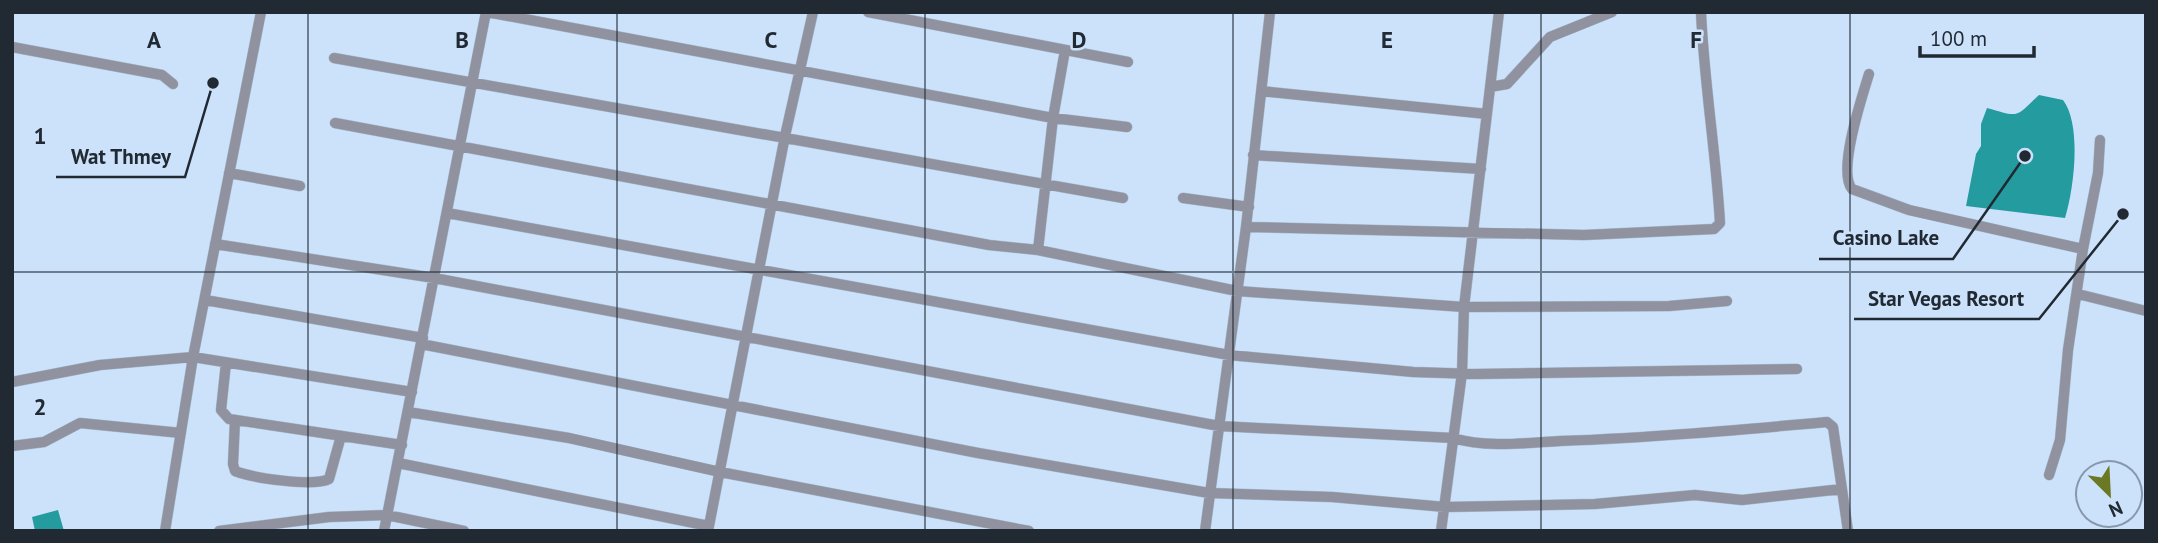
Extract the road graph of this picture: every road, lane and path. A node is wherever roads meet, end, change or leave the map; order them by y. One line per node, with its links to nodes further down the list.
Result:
1 (261, 12): 28 (street)
2 (487, 12): 13 (street); 15 (street)
3 (813, 12): 13 (street)
4 (868, 12): 10 (street)
5 (1270, 12): 18 (street)
6 (1499, 12): 17 (street)
7 (1612, 12): 17 (street)
8 (1701, 12): 37 (street)
9 (12, 47): 16 (street)
10 (1065, 50): 12 (street); 20 (street)
11 (334, 58): 15 (street)
12 (1128, 62)
13 (800, 70): 20 (street); 23 (street)
14 (1869, 74): 39 (street)
15 (473, 81): 23 (street); 25 (street)
16 (173, 84)
17 (1490, 87): 19 (street)
18 (1261, 91): 19 (street); 26 (street)
19 (1487, 114): 27 (street)
20 (1053, 118): 22 (street); 29 (street)
21 (335, 123): 25 (street)
22 (1127, 127)
23 (785, 136): 29 (street); 33 (street)
24 (2100, 140): 39 (street)
25 (460, 147): 33 (street); 35 (street)
26 (1253, 155): 27 (street); 34 (street)
27 (1481, 169): 37 (street)
28 (229, 173): 30 (street); 38 (street)
29 (1044, 183): 31 (street); 40 (street)
30 (300, 186)
31 (1123, 198)
32 (1183, 198): 34 (street)
33 (772, 204): 40 (street); 41 (street)
34 (1249, 207): 36 (street)
35 (447, 213): 41 (street); 42 (street)
36 (1246, 227): 37 (street); 43 (street)
37 (1473, 234): 47 (street)
38 (215, 244): 42 (street); 45 (street)
39 (2082, 249): 44 (street)
40 (1038, 250): 43 (street)
41 (759, 271): 49 (street); 51 (street)
42 (434, 278): 49 (street); 50 (street)
43 (1237, 291): 47 (street); 51 (street)
44 (2078, 294): 48 (street); 69 (street)
45 (205, 300): 50 (street); 52 (street)
46 (1727, 301): 47 (street)
47 (1464, 307): 55 (street)
48 (2146, 312)
49 (747, 337): 58 (street); 61 (street)
50 (422, 341): 57 (street); 58 (street)
51 (1229, 355): 55 (street); 61 (street)
52 (193, 357): 53 (street); 56 (street); 62 (street)
53 (226, 363): 57 (street); 60 (street)
54 (1797, 369): 55 (street)
55 (1462, 373): 64 (street)
56 (12, 382)
57 (412, 392): 59 (street)
58 (733, 406): 68 (street); 71 (street)
59 (408, 412): 65 (street); 68 (street)
60 (235, 420): 63 (street); 63 (street)
61 (1219, 426): 64 (street); 71 (street)
62 (181, 433): 66 (street); 75 (street)
63 (341, 436): 65 (street)
64 (1454, 438): 70 (street); 72 (street)
65 (402, 445): 67 (street)
66 (12, 446)
67 (398, 463): 73 (street); 74 (street)
68 (720, 472): 74 (street); 79 (street)
69 (2049, 475)
70 (1842, 489): 72 (street); 82 (street)
71 (1209, 493): 72 (street); 80 (street)
72 (1445, 507): 81 (street)
73 (387, 514): 76 (street); 77 (street); 78 (street)
74 (708, 528)
75 (165, 531)
76 (219, 531)
77 (384, 531)
78 (464, 531)
79 (1029, 531)
80 (1205, 531)
81 (1441, 531)
82 (1848, 531)

